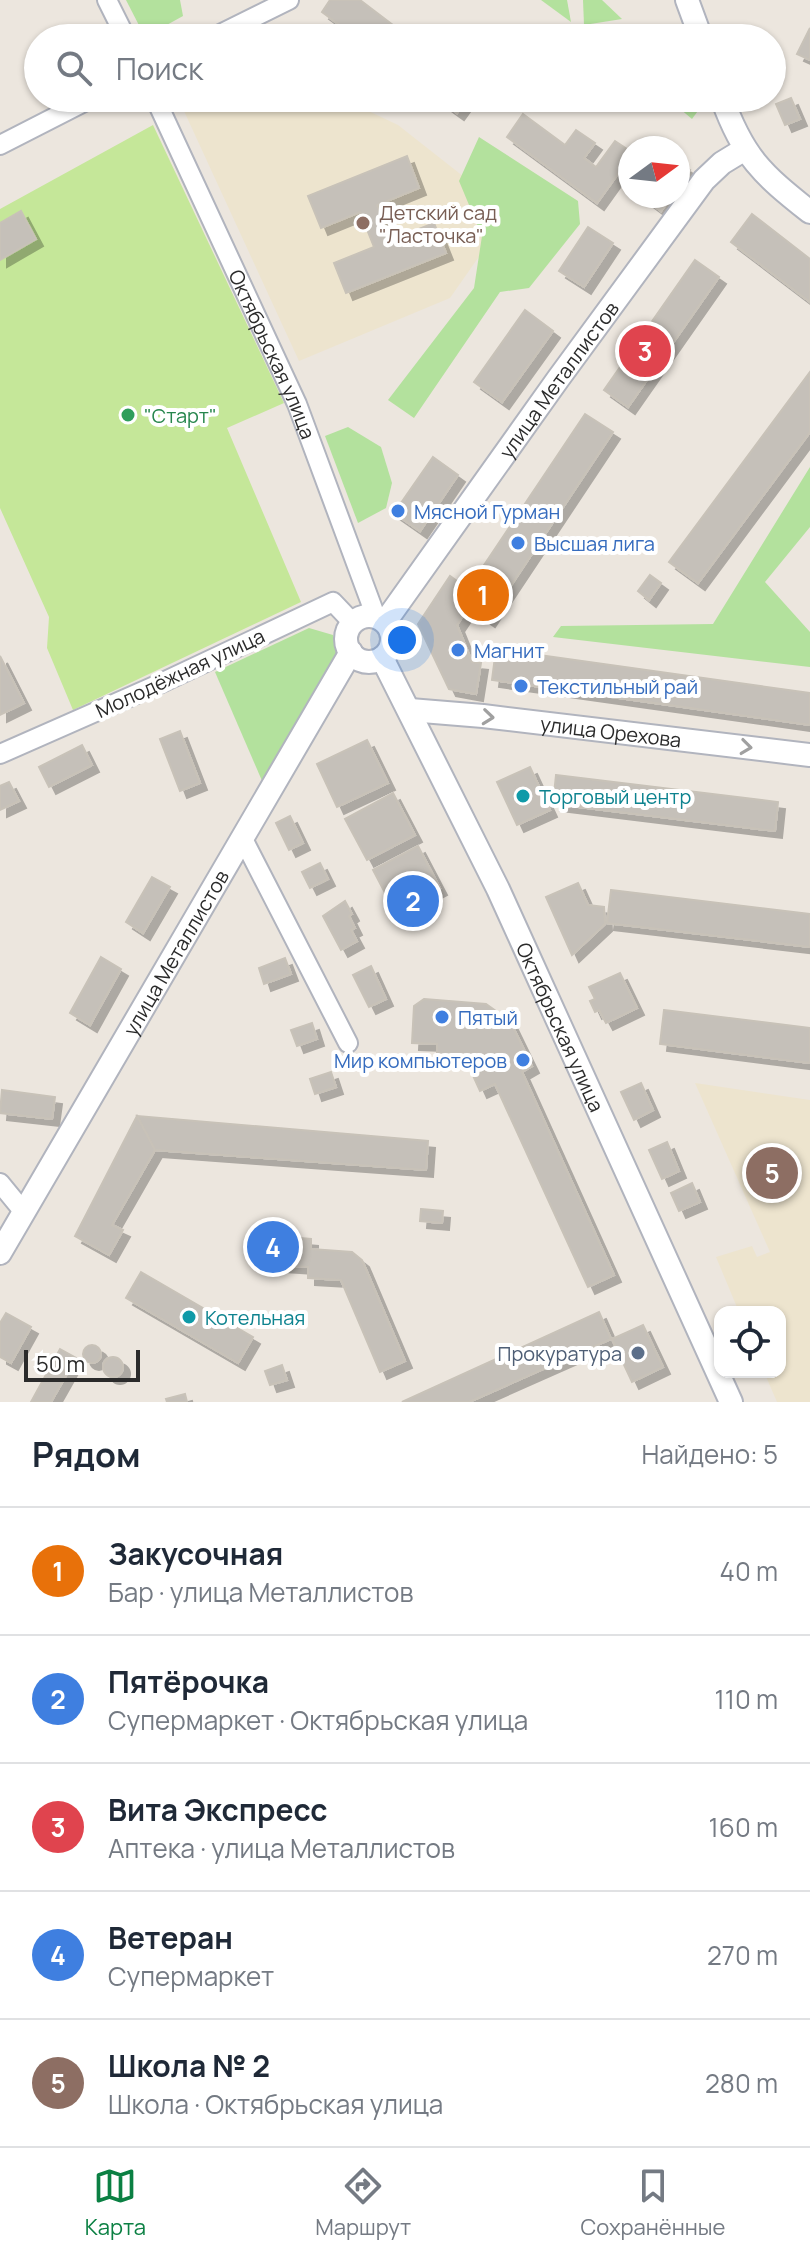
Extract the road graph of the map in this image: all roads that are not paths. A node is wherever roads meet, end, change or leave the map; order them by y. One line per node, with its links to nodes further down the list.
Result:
1 (107, 0): 4 (street)
2 (289, 0): 5 (street)
3 (687, 0): 6 (street)
4 (119, 24)
5 (240, 24)
6 (696, 24)
7 (65, 112): 10 (street)
8 (161, 112): 13 (street, Октябрьская улица)
9 (727, 112): 11 (street)
10 (0, 145)
11 (745, 149): 12 (street); 13 (street, улица Металлистов)
12 (810, 212)
13 (381, 620): 14 (street); 16 (street)
14 (353, 623): 15 (street); 18 (street, Молодёжная улица)
15 (351, 652): 16 (street); 20 (street, улица Металлистов)
16 (382, 658): 17 (street, Октябрьская улица)
17 (410, 710): 19 (street, улица Орехова, one-way to 19); 25 (street, Октябрьская улица)
18 (0, 754)
19 (810, 755)
20 (242, 837): 21 (street); 23 (street, улица Металлистов)
21 (348, 1043)
22 (0, 1183): 23 (street)
23 (23, 1211): 24 (street, улица Металлистов)
24 (0, 1253)
25 (731, 1402)

